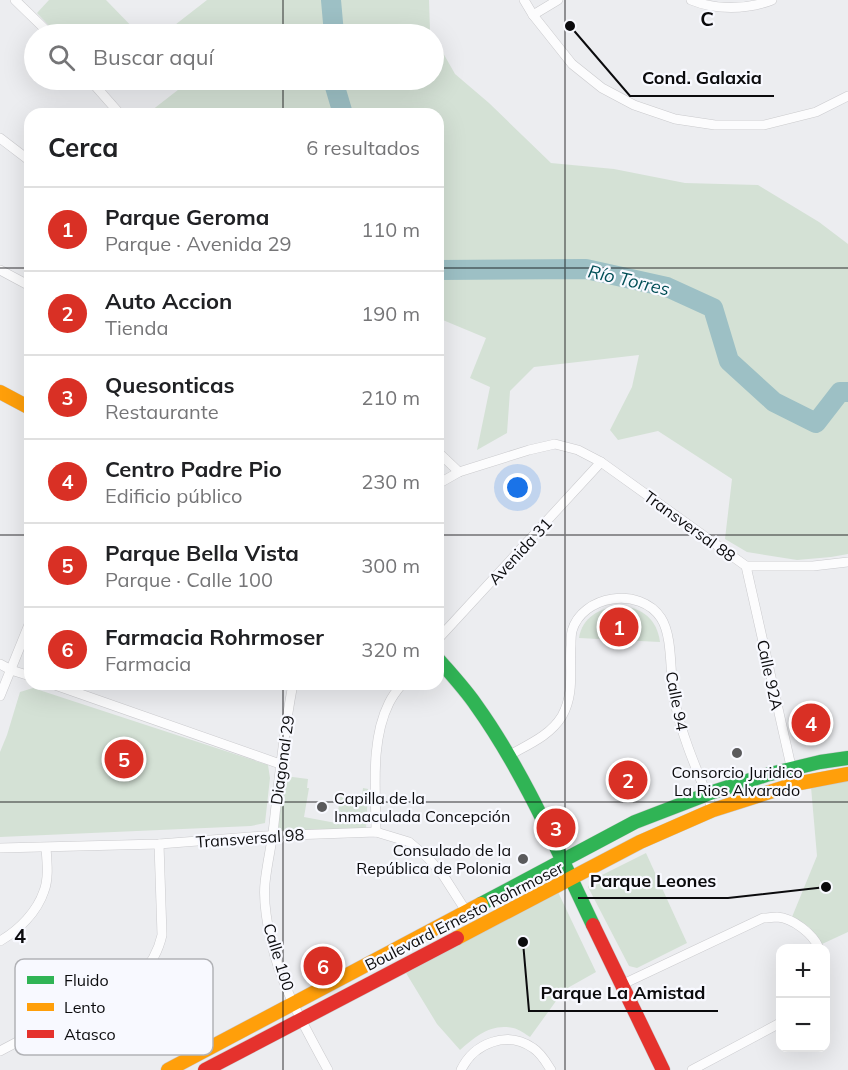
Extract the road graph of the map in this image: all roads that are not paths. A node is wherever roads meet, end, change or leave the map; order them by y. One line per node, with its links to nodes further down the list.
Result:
1 (15, 0): 7 (street)
2 (525, 0): 6 (street)
3 (558, 0): 6 (street)
4 (691, 0): 5 (street)
5 (772, 0)
6 (533, 15): 9 (street)
7 (40, 24)
8 (99, 90): 10 (street)
9 (848, 96)
10 (115, 108)
11 (0, 138): 12 (street)
12 (24, 156)
13 (0, 270): 14 (street)
14 (24, 283)
15 (0, 392): 16 (main road)
16 (24, 405)
17 (444, 458): 19 (street)
18 (601, 462): 19 (street, Transversal 88); 22 (street, Transversal 88); 23 (street, Avenida 31)
19 (459, 472): 20 (street, Transversal 88)
20 (444, 481)
21 (848, 562): 22 (street, Transversal 88)
22 (746, 566): 36 (street, Calle 92A)
23 (444, 632)
24 (24, 637): 27 (street)
25 (0, 664): 27 (street)
26 (444, 666): 33 (main road)
27 (11, 670): 28 (street); 32 (street)
28 (24, 674)
29 (69, 690): 35 (street)
30 (292, 690): 35 (street, Diagonal 29)
31 (398, 690): 41 (street)
32 (0, 696)
33 (508, 756): 39 (street, Calle 94); 46 (main road)
34 (848, 758): 36 (main road, Boulevard Ernesto Rohrmoser)
35 (280, 764): 42 (street, Diagonal 29)
36 (790, 768): 38 (street, Calle 92A); 39 (main road, Boulevard Ernesto Rohrmoser)
37 (848, 774): 38 (main road, Boulevard Ernesto Rohrmoser)
38 (795, 784): 40 (main road, Boulevard Ernesto Rohrmoser)
39 (707, 794): 40 (street, Calle 94); 46 (main road, Boulevard Ernesto Rohrmoser)
40 (713, 810): 47 (main road, Boulevard Ernesto Rohrmoser)
41 (376, 832): 42 (street, Transversal 98); 48 (street, Transversal 98)
42 (273, 836): 43 (street, Transversal 98); 53 (street, Calle 100)
43 (159, 844): 45 (street, Transversal 98); 51 (street)
44 (0, 848): 45 (street, Transversal 98)
45 (46, 848): 49 (street)
46 (562, 860): 47 (main road); 48 (main road, Boulevard Ernesto Rohrmoser)
47 (571, 879): 52 (main road); 54 (main road, Boulevard Ernesto Rohrmoser)
48 (466, 911): 53 (main road, Boulevard Ernesto Rohrmoser)
49 (0, 941)
50 (817, 944): 52 (street)
51 (154, 959)
52 (621, 985): 65 (main road)
53 (293, 1003): 54 (street, Calle 100); 57 (main road, Boulevard Ernesto Rohrmoser)
54 (301, 1019): 61 (main road, Boulevard Ernesto Rohrmoser); 62 (street, Calle 100)
55 (776, 1025): 66 (street)
56 (15, 1043): 58 (street)
57 (213, 1046)
58 (0, 1051)
59 (196, 1055): 60 (main road, Boulevard Ernesto Rohrmoser)
60 (168, 1070)
61 (205, 1070)
62 (328, 1070)
63 (461, 1070): 64 (street)
64 (551, 1070)
65 (663, 1070)
66 (692, 1070)

